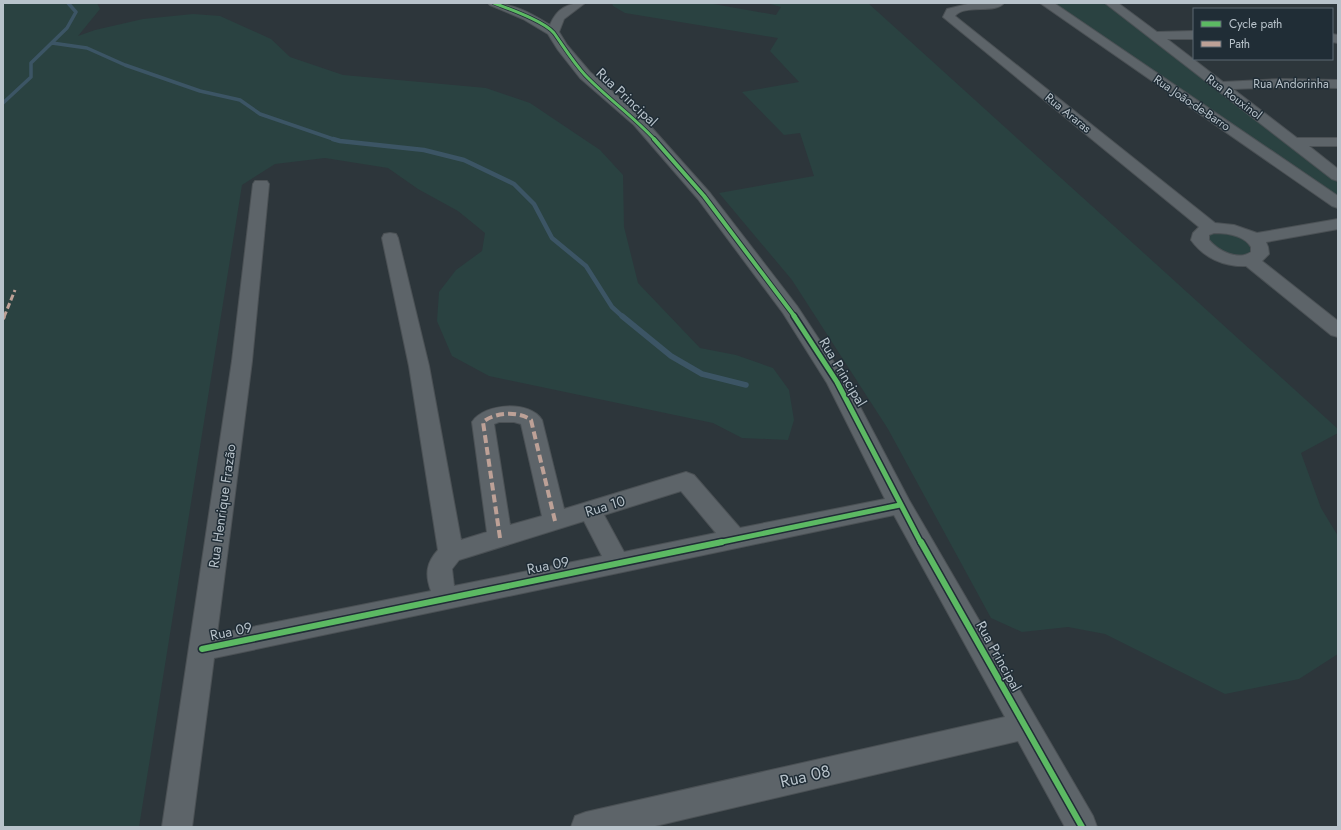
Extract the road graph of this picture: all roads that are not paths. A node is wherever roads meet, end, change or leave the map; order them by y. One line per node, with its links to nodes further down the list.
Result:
1 (494, 3): 6 (street, Rua Principal)
2 (579, 3): 6 (street)
3 (998, 3): 17 (street, Rua Araras)
4 (1046, 3): 15 (street, Rua João-de-Barro)
5 (1112, 3): 8 (street, Rua Rouxinol)
6 (552, 32): 22 (street, Rua Principal)
7 (1193, 35): 8 (street)
8 (1155, 36): 10 (street, Rua Rouxinol)
9 (1338, 84): 10 (street, Rua Andorinha)
10 (1220, 86): 11 (street, Rua Rouxinol)
11 (1294, 142): 12 (street); 13 (street, Rua Rouxinol)
12 (1338, 142)
13 (1338, 176)
14 (261, 184): 30 (street, Rua Henrique Frazão)
15 (1338, 203)
16 (1338, 224): 19 (street)
17 (1211, 228): 19 (street); 20 (street)
18 (390, 238): 27 (street)
19 (1254, 240): 20 (street)
20 (1250, 260): 21 (street)
21 (1338, 331)
22 (900, 505): 26 (street, Rua 09); 31 (street, Rua Principal)
23 (590, 511): 24 (street, Rua 10); 26 (street, Rua 10); 28 (street)
24 (555, 521): 25 (street, Rua 10); 25 (street)
25 (500, 538): 27 (street, Rua 10)
26 (735, 539): 28 (street, Rua 09)
27 (452, 553): 29 (street)
28 (618, 564): 29 (street, Rua 09)
29 (446, 598): 30 (street, Rua 09)
30 (202, 649): 32 (street, Rua Henrique Frazão)
31 (1025, 726): 33 (street, Rua 08); 34 (street, Rua Principal)
32 (177, 827)
33 (586, 827)
34 (1082, 827)

